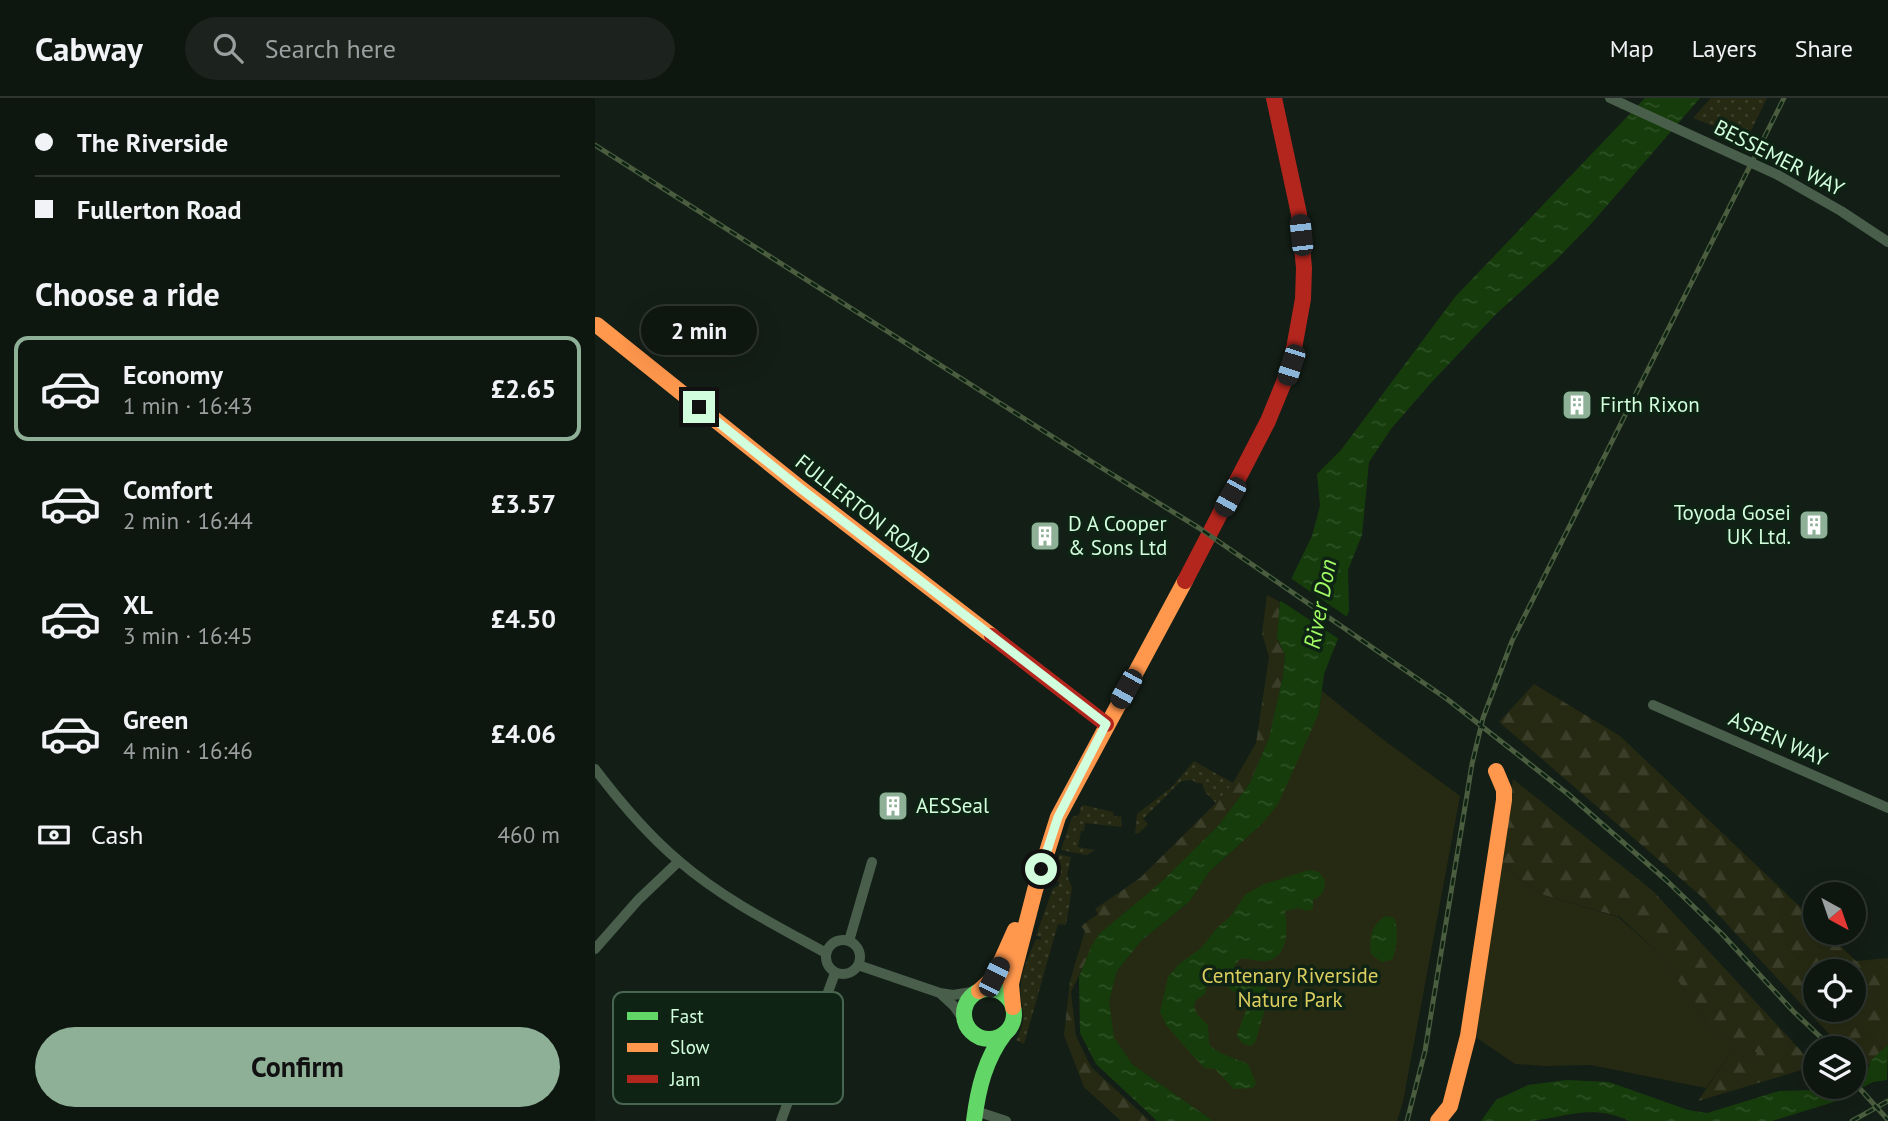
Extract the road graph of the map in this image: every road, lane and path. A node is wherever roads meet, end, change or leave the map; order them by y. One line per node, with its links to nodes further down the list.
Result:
1 (1274, 98): 6 (main road)
2 (1610, 98): 3 (street, BESSEMER WAY, bridge)
3 (1888, 243)
4 (597, 325): 6 (main road, FULLERTON ROAD)
5 (1653, 705): 9 (street, ASPEN WAY)
6 (1106, 724): 12 (main road)
7 (595, 769): 10 (street)
8 (1496, 771): 29 (main road)
9 (1888, 808)
10 (678, 861): 14 (street); 15 (street)
11 (872, 862): 13 (street)
12 (1035, 890): 18 (main road); 21 (main road)
13 (849, 941): 15 (street); 16 (street)
14 (595, 949)
15 (826, 953): 17 (street)
16 (858, 965): 17 (street); 20 (street)
17 (835, 973): 19 (street)
18 (978, 991): 20 (street); 21 (main road); 22 (main road)
19 (828, 992)
20 (940, 993): 22 (street)
21 (1013, 1007): 23 (main road)
22 (967, 1026): 23 (main road); 24 (main road)
23 (1009, 1029): 24 (main road)
24 (981, 1079): 26 (main road)
25 (787, 1104): 27 (street)
26 (975, 1116): 28 (street)
27 (781, 1121)
28 (1006, 1121)
29 (1438, 1121)

